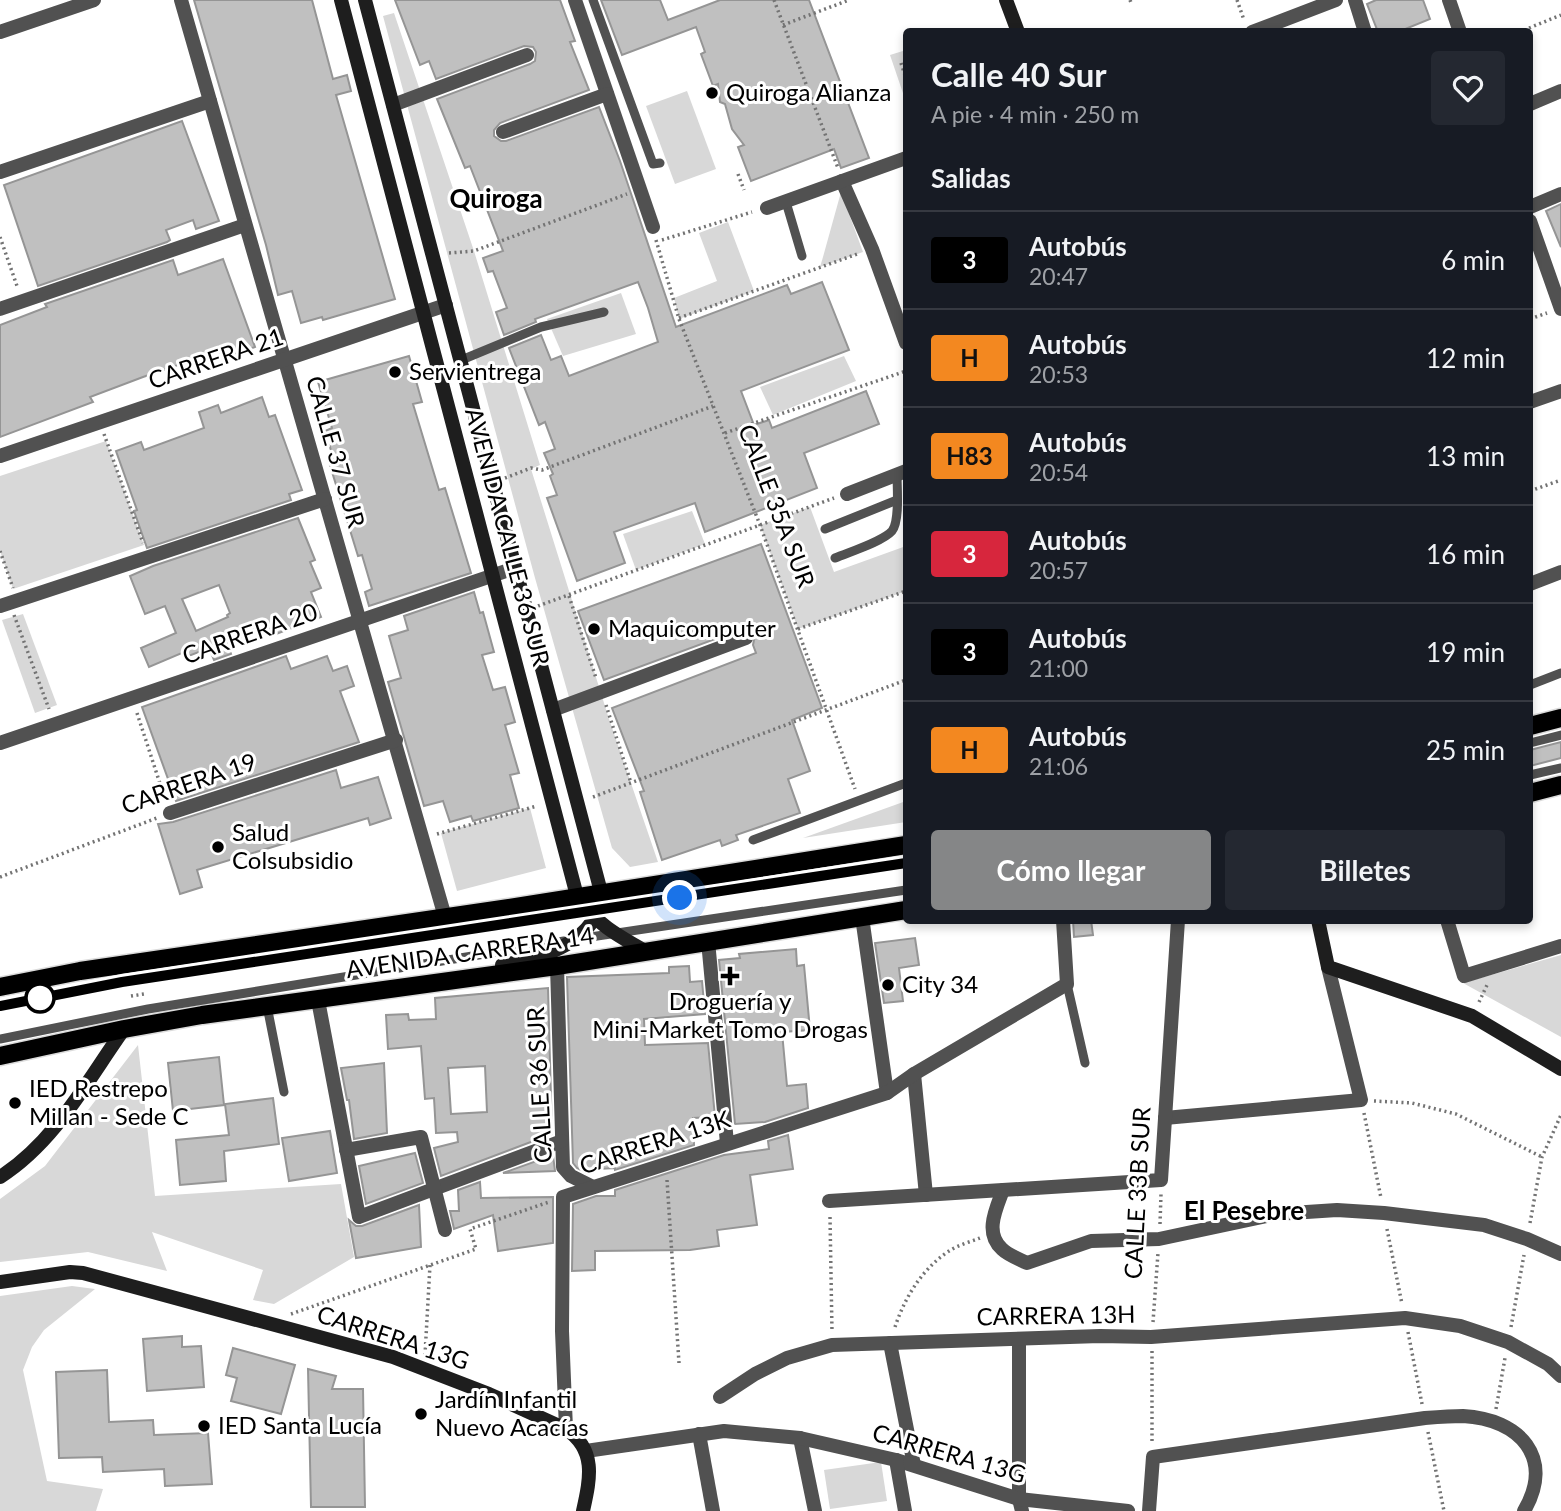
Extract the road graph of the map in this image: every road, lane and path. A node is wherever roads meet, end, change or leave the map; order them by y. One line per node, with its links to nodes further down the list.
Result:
1 (94, 0): 21 (street)
2 (181, 0): 27 (street, CALLE 37 SUR)
3 (341, 0): 54 (main road, AVENIDA CALLE 36 SUR)
4 (365, 0): 29 (main road, AVENIDA CALLE 36 SUR)
5 (575, 0): 26 (street)
6 (593, 0): 32 (lane)
7 (774, 0): 15 (path)
8 (849, 0): 15 (path)
9 (1006, 0): 17 (main road)
10 (1237, 0): 16 (path)
11 (1336, 0): 16 (street)
12 (1355, 0): 18 (street)
13 (1449, 0): 19 (street)
14 (1561, 15): 20 (path)
15 (783, 25): 35 (path)
16 (1248, 26)
17 (1016, 28)
18 (1364, 28)
19 (1459, 28)
20 (1529, 28)
21 (0, 33)
22 (527, 55): 29 (street)
23 (901, 63): 24 (path)
24 (903, 69)
25 (1561, 90): 28 (street)
26 (607, 94): 30 (street); 36 (street)
27 (210, 101): 33 (street); 42 (street, CALLE 37 SUR)
28 (1533, 103)
29 (393, 105): 48 (main road, AVENIDA CALLE 36 SUR)
30 (503, 132)
31 (903, 159): 35 (street)
32 (660, 163)
33 (0, 172)
34 (738, 174): 37 (path)
35 (842, 181): 39 (street); 47 (street)
36 (640, 189): 43 (street); 48 (path)
37 (744, 190)
38 (1561, 194): 40 (street)
39 (786, 202): 41 (street); 49 (lane)
40 (1533, 206)
41 (767, 208): 46 (path)
42 (245, 225): 50 (street); 58 (street, CALLE 37 SUR)
43 (653, 227): 46 (path, CALLE 35A SUR)
44 (0, 237): 50 (path)
45 (1533, 239): 52 (street)
46 (656, 242): 56 (path, CALLE 35A SUR)
47 (872, 249): 56 (path); 57 (street)
48 (433, 256): 51 (main road, AVENIDA CALLE 36 SUR)
49 (802, 256)
50 (23, 302): 53 (street)
51 (446, 305): 54 (street, CARRERA 21); 59 (main road, AVENIDA CALLE 36 SUR)
52 (1561, 308)
53 (0, 309)
54 (424, 312): 58 (street, CARRERA 21); 81 (main road, AVENIDA CALLE 36 SUR)
55 (604, 312): 59 (lane)
56 (679, 318): 63 (path, CALLE 35A SUR)
57 (903, 335)
58 (284, 360): 64 (street, CARRERA 21); 72 (street, CALLE 37 SUR)
59 (459, 361): 69 (main road, AVENIDA CALLE 36 SUR)
60 (903, 372): 65 (path)
61 (1561, 391): 62 (street)
62 (1533, 401)
63 (713, 405): 65 (path, CALLE 35A SUR); 69 (path)
64 (100, 422): 66 (street, CARRERA 21); 77 (path)
65 (725, 433): 74 (path, CALLE 35A SUR)
66 (0, 456)
67 (902, 473): 71 (street); 73 (lane)
68 (1561, 480): 70 (path)
69 (493, 482): 79 (main road, AVENIDA CALLE 36 SUR)
70 (1533, 490)
71 (847, 494): 74 (path)
72 (325, 499): 77 (street); 86 (street, CALLE 37 SUR)
73 (897, 500): 75 (lane); 78 (lane)
74 (760, 525): 85 (path); 87 (path, CALLE 35A SUR)
75 (825, 529)
76 (0, 551): 84 (path)
77 (148, 557): 84 (street)
78 (835, 558)
79 (516, 568): 81 (street, CARRERA 20); 85 (main road, AVENIDA CALLE 36 SUR)
80 (1561, 572): 82 (street)
81 (493, 575): 86 (street, CARRERA 20); 108 (main road, AVENIDA CALLE 36 SUR)
82 (1533, 583)
83 (903, 592): 87 (path)
84 (9, 603): 96 (path)
85 (527, 610): 94 (main road, AVENIDA CALLE 36 SUR)
86 (361, 620): 92 (street, CARRERA 20); 99 (street, CALLE 37 SUR)
87 (797, 629): 93 (path, CALLE 35A SUR)
88 (746, 638): 94 (street)
89 (1561, 673): 91 (lane)
90 (903, 681): 93 (path)
91 (1533, 684)
92 (131, 698): 96 (street, CARRERA 20); 110 (path)
93 (826, 709): 107 (path, CALLE 35A SUR); 109 (path)
94 (553, 710): 109 (main road, AVENIDA CALLE 36 SUR)
95 (1561, 718): 97 (main road)
96 (55, 724): 101 (street, CARRERA 20)
97 (1533, 725)
98 (1561, 735): 100 (lane)
99 (396, 740): 110 (street, CARRERA 19); 111 (street, CALLE 37 SUR)
100 (1533, 742)
101 (0, 743)
102 (1561, 768): 103 (lane)
103 (1533, 774)
104 (903, 784): 107 (lane)
105 (1561, 785): 106 (main road)
106 (1533, 792)
107 (859, 801): 112 (lane)
108 (553, 802): 111 (path); 117 (main road, AVENIDA CALLE 36 SUR)
109 (578, 803): 118 (main road, AVENIDA CALLE 36 SUR)
110 (170, 813): 115 (path, CARRERA 19)
111 (423, 838): 120 (street, CALLE 37 SUR)
112 (753, 840)
113 (903, 846): 118 (main road, AVENIDA CARRERA 14)
114 (903, 863): 118 (lane)
115 (0, 877)
116 (903, 890): 126 (lane)
117 (577, 896): 118 (main road, AVENIDA CARRERA 14); 120 (main road, AVENIDA CARRERA 14)
118 (596, 908): 126 (main road); 127 (main road); 139 (lane)
119 (903, 910): 121 (main road, AVENIDA CARRERA 14)
120 (445, 917): 135 (main road, AVENIDA CARRERA 14)
121 (862, 917): 128 (main road, AVENIDA CARRERA 14); 149 (street)
122 (1063, 924): 134 (street)
123 (1178, 924): 152 (street, CALLE 33B SUR)
124 (1319, 924): 133 (main road)
125 (1448, 924): 132 (street)
126 (613, 933): 127 (lane); 130 (main road)
127 (574, 939): 138 (main road); 143 (lane)
128 (708, 942): 130 (main road, AVENIDA CARRERA 14); 154 (street)
129 (1561, 946): 132 (street)
130 (647, 952): 131 (main road, AVENIDA CARRERA 14)
131 (557, 966): 138 (main road, AVENIDA CARRERA 14); 153 (street, CALLE 36 SUR)
132 (1497, 966): 141 (path)
133 (1328, 967): 141 (main road); 150 (street)
134 (1067, 984): 145 (lane); 147 (street, CARRERA 13K)
135 (0, 987)
136 (143, 988): 137 (path)
137 (146, 1000)
138 (318, 1000): 140 (main road, AVENIDA CARRERA 14); 155 (street)
139 (0, 1006)
140 (267, 1006): 142 (main road, AVENIDA CARRERA 14); 148 (lane)
141 (1472, 1016): 146 (main road)
142 (124, 1029): 144 (main road, AVENIDA CARRERA 14); 158 (main road)
143 (0, 1039)
144 (0, 1056)
145 (1086, 1063)
146 (1561, 1069)
147 (914, 1074): 149 (street, CARRERA 13K); 163 (street)
148 (284, 1092)
149 (887, 1093): 154 (street, CARRERA 13K)
150 (1361, 1100): 152 (street); 156 (path)
151 (1561, 1115): 156 (path)
152 (1165, 1118): 159 (street, CALLE 33B SUR)
153 (562, 1141): 160 (street, CALLE 36 SUR); 161 (street)
154 (727, 1143): 157 (street, CARRERA 13K)
155 (346, 1150): 161 (street); 161 (street)
156 (1542, 1157): 169 (path)
157 (666, 1163): 160 (street, CARRERA 13K); 179 (path)
158 (0, 1177)
159 (1161, 1181): 162 (street); 168 (path, CALLE 33B SUR)
160 (593, 1187): 164 (street, CARRERA 13K)
161 (435, 1189): 166 (street)
162 (1003, 1190): 163 (street); 167 (street)
163 (926, 1195): 165 (street)
164 (563, 1197): 171 (path, CARRERA 13K); 184 (street, CALLE 36 SUR)
165 (830, 1201): 178 (path)
166 (446, 1230)
167 (992, 1234): 168 (street); 177 (path)
168 (1159, 1239): 169 (street); 174 (path, CALLE 33B SUR)
169 (1527, 1239): 170 (street); 176 (path)
170 (1561, 1254)
171 (430, 1264): 173 (path, CARRERA 13K); 180 (path)
172 (0, 1282): 173 (main road, CARRERA 13G)
173 (265, 1323): 180 (main road, CARRERA 13G)
174 (1151, 1337): 175 (street, CARRERA 13H); 176 (street, CARRERA 13H); 188 (path, CALLE 33B SUR)
175 (1019, 1340): 177 (street, CARRERA 13H); 191 (street)
176 (1508, 1342): 181 (street, CARRERA 13H); 183 (path)
177 (890, 1343): 178 (street, CARRERA 13H); 190 (street)
178 (832, 1345): 182 (street, CARRERA 13H)
179 (679, 1363)
180 (424, 1368): 184 (main road, CARRERA 13G)
181 (1561, 1376)
182 (720, 1397)
183 (1494, 1422): 188 (street); 198 (street)
184 (566, 1429): 187 (main road, CARRERA 13G)
185 (699, 1434): 186 (street, CARRERA 13G); 187 (street, CARRERA 13G); 193 (street)
186 (800, 1438): 189 (street, CARRERA 13G); 194 (street)
187 (586, 1451): 192 (main road)
188 (1153, 1457): 197 (street)
189 (896, 1460): 190 (street, CARRERA 13G); 195 (street)
190 (914, 1465): 191 (street, CARRERA 13G)
191 (1021, 1505): 196 (street, CARRERA 13G)
192 (583, 1511)
193 (713, 1511)
194 (815, 1511)
195 (905, 1511)
196 (1128, 1511)
197 (1149, 1511)
198 (1524, 1511)

